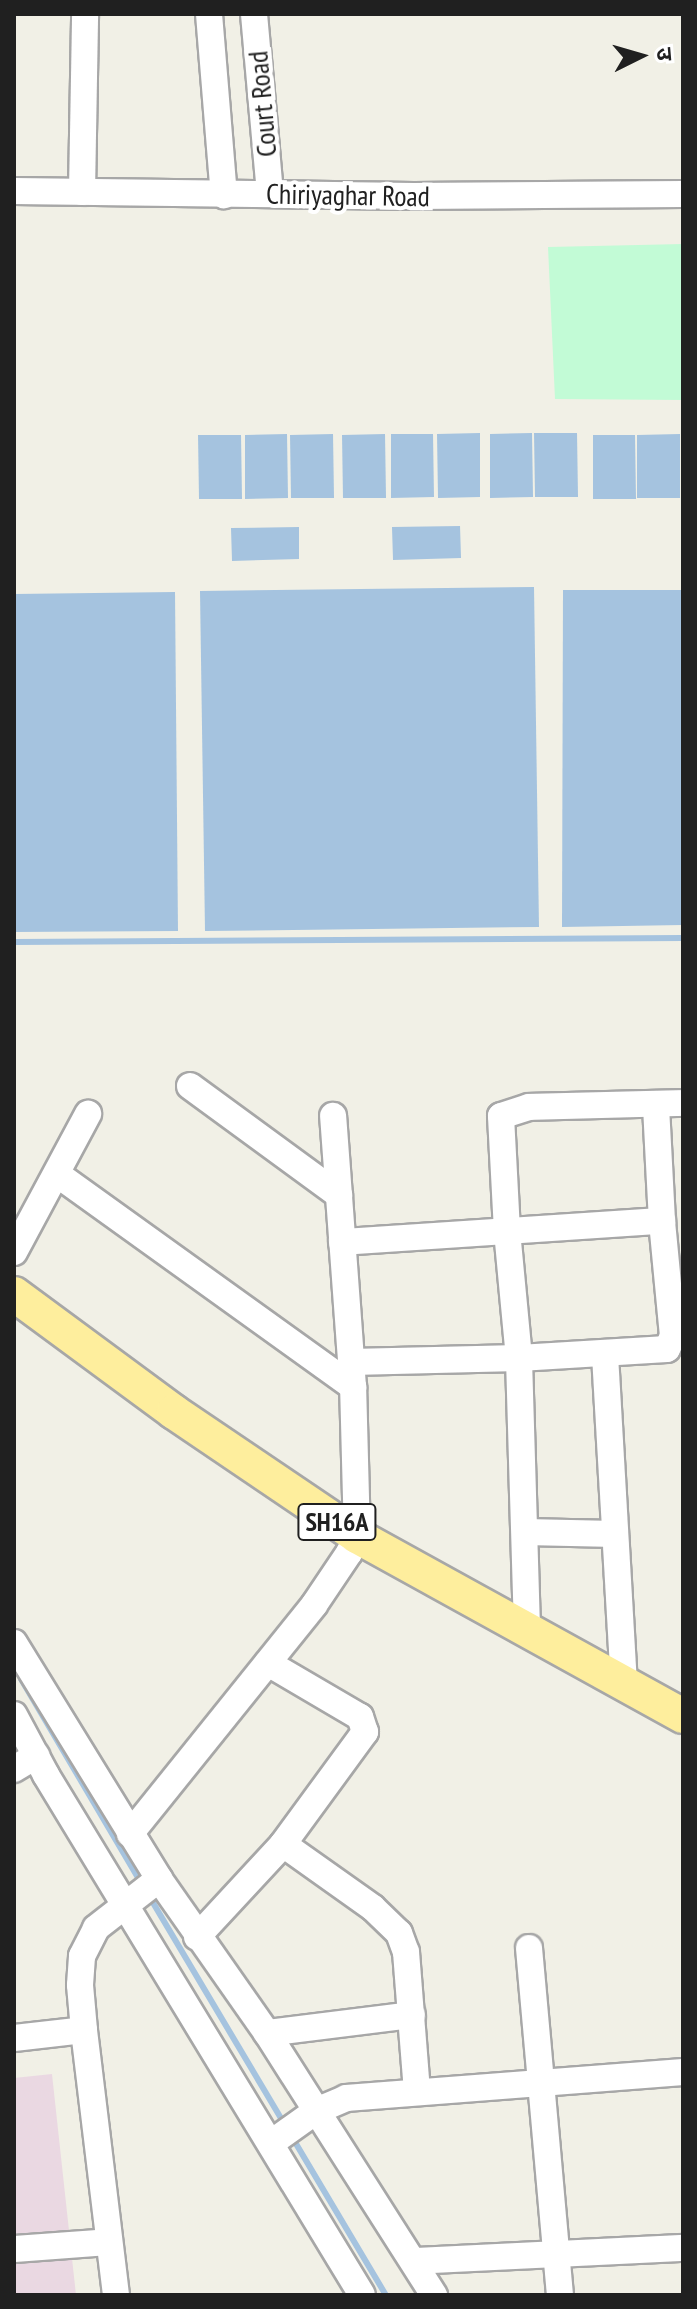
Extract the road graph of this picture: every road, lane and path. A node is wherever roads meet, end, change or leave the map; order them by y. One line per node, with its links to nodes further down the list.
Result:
1 (85, 14): 5 (street)
2 (209, 14): 8 (street)
3 (254, 14): 6 (street, Court Road)
4 (14, 191): 5 (street, Chiriyaghar Road)
5 (82, 192): 8 (street, Chiriyaghar Road)
6 (270, 193): 7 (street, Chiriyaghar Road); 8 (street, Chiriyaghar Road)
7 (683, 194)
8 (224, 195)
9 (190, 1086): 15 (street)
10 (683, 1103): 11 (street)
11 (656, 1105): 16 (street); 17 (street)
12 (88, 1114): 14 (street)
13 (333, 1116): 15 (street)
14 (57, 1174): 19 (street); 23 (street)
15 (339, 1195): 18 (street)
16 (662, 1221): 17 (street); 21 (street)
17 (507, 1231): 18 (street); 22 (street)
18 (342, 1242): 23 (street)
19 (14, 1252)
20 (14, 1294): 26 (main road, SH16A)
21 (605, 1355): 22 (street); 25 (street)
22 (519, 1358): 23 (street); 24 (street)
23 (352, 1374): 26 (street)
24 (527, 1532): 25 (street); 27 (street)
25 (614, 1534): 30 (street)
26 (357, 1536): 27 (main road, SH16A); 29 (street)
27 (527, 1629): 30 (main road, SH16A)
28 (14, 1643): 34 (street)
29 (268, 1663): 34 (street); 35 (street)
30 (624, 1684): 32 (main road, SH16A)
31 (14, 1715): 33 (street)
32 (683, 1716)
33 (25, 1763): 36 (street)
34 (130, 1834): 36 (street)
35 (283, 1844): 37 (street); 39 (street)
36 (144, 1891): 37 (street); 40 (street); 47 (street)
37 (197, 1937): 41 (street)
38 (529, 1948): 44 (street)
39 (412, 2015): 41 (street); 45 (street)
40 (84, 2030): 42 (street); 48 (street)
41 (267, 2033): 46 (street)
42 (14, 2038)
43 (683, 2072): 44 (street)
44 (542, 2084): 45 (street); 51 (street)
45 (417, 2091): 46 (street)
46 (316, 2111): 47 (street); 52 (street)
47 (283, 2136): 54 (street)
48 (109, 2242): 50 (street); 53 (street)
49 (683, 2248): 51 (street)
50 (14, 2249)
51 (558, 2255): 52 (street); 56 (street)
52 (414, 2261): 55 (street)
53 (116, 2295)
54 (362, 2295)
55 (434, 2295)
56 (560, 2295)

